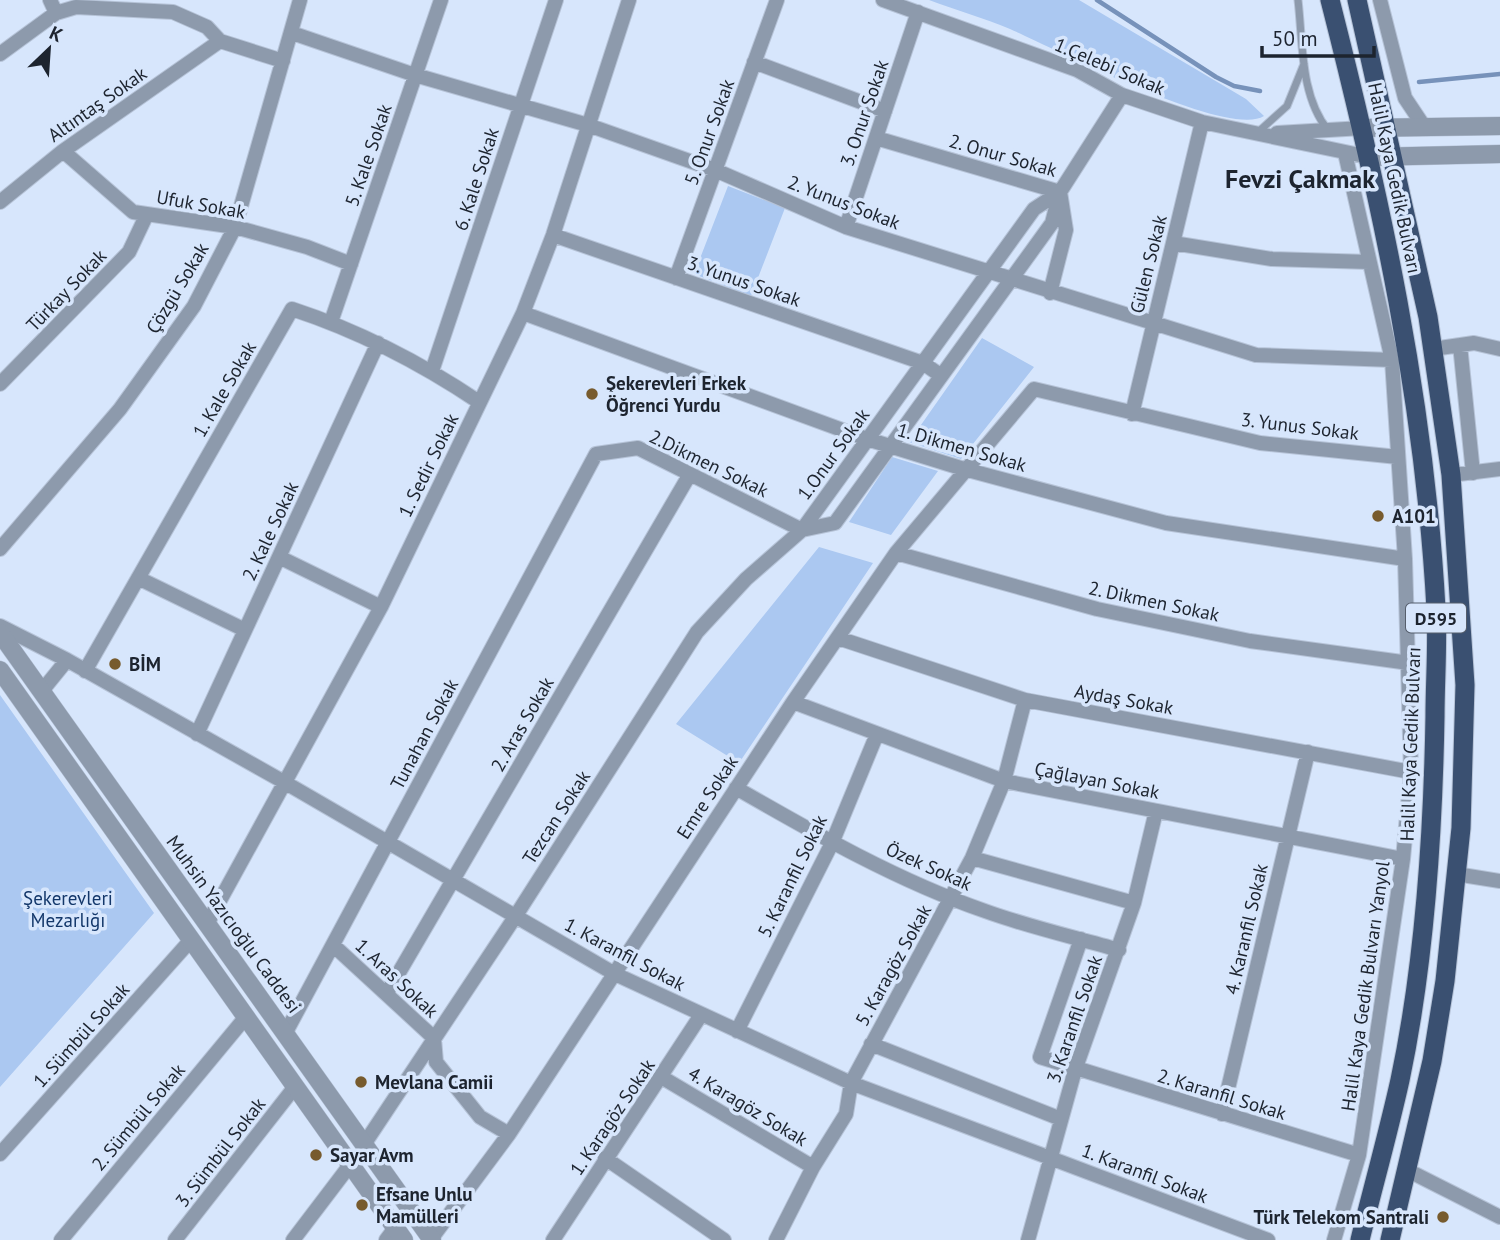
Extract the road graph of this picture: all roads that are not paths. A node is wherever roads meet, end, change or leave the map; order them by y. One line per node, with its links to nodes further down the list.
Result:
1 (300, 0): 13 (street, Çözgü Sokak)
2 (441, 0): 19 (street, 5. Kale Sokak)
3 (556, 0): 21 (street, 6. Kale Sokak)
4 (629, 0): 24 (street, 1. Sedir Sokak)
5 (777, 0): 18 (street, 5. Onur Sokak)
6 (883, 0): 12 (street, 1.Çelebi Sokak)
7 (1298, 0): 16 (lane)
8 (1330, 0): 26 (highway, Halil Kaya Gedik Bulvarı / D595)
9 (1357, 0): 27 (highway, Halil Kaya Gedik Bulvarı / D595)
10 (1380, 0): 28 (street)
11 (53, 6): 14 (street); 15 (street)
12 (918, 12): 20 (street, 1.Çelebi Sokak); 22 (street, 3. Onur Sokak)
13 (292, 33): 17 (street, Çözgü Sokak); 19 (street, 2. Yunus Sokak)
14 (219, 41): 17 (street); 32 (street, Altıntaş Sokak)
15 (0, 54)
16 (1306, 60): 29 (lane); 30 (lane)
17 (283, 61): 41 (street, Çözgü Sokak)
18 (754, 62): 22 (street); 37 (street, 5. Onur Sokak)
19 (415, 75): 21 (street, 2. Yunus Sokak); 46 (street, 5. Kale Sokak)
20 (1122, 96): 23 (street, 1.Çelebi Sokak); 38 (street, 1.Onur Sokak)
21 (521, 104): 24 (street, 2. Yunus Sokak); 60 (street, 6. Kale Sokak)
22 (885, 111): 31 (street, 3. Onur Sokak)
23 (1202, 122): 30 (street, 1.Çelebi Sokak); 44 (street, Gülen Sokak)
24 (589, 125): 37 (street, 2. Yunus Sokak); 43 (street, 1. Sedir Sokak)
25 (1500, 126): 28 (street)
26 (1363, 128): 27 (street); 29 (street); 36 (highway, Halil Kaya Gedik Bulvarı / D595)
27 (1388, 128): 28 (street); 35 (highway, Halil Kaya Gedik Bulvarı / D595)
28 (1425, 128)
29 (1328, 130): 30 (street)
30 (1255, 134): 33 (street, 1.Çelebi Sokak)
31 (876, 138): 38 (street, 2. Onur Sokak); 42 (street, 3. Onur Sokak)
32 (63, 151): 39 (street, Altıntaş Sokak); 40 (street, Ufuk Sokak)
33 (1345, 153): 36 (street, 1.Çelebi Sokak); 45 (street, Halil Kaya Gedik Bulvarı Yanyol)
34 (1500, 154): 35 (street)
35 (1395, 156): 36 (street); 56 (highway, Halil Kaya Gedik Bulvarı / D595)
36 (1369, 157): 152 (highway, Halil Kaya Gedik Bulvarı / D595)
37 (715, 170): 42 (street, 2. Yunus Sokak); 48 (street, 5. Onur Sokak)
38 (1060, 192): 47 (street, 1.Onur Sokak); 49 (street, 1.Onur Sokak); 50 (street, 2. Onur Sokak)
39 (0, 202)
40 (147, 214): 41 (street, Ufuk Sokak); 62 (street, Türkay Sokak)
41 (235, 227): 46 (street, Ufuk Sokak); 76 (street, Çözgü Sokak)
42 (846, 227): 47 (street, 2. Yunus Sokak)
43 (553, 235): 48 (street, 3. Yunus Sokak); 51 (street, 1. Sedir Sokak)
44 (1173, 243): 45 (street); 53 (street, Gülen Sokak)
45 (1369, 262): 58 (street, Halil Kaya Gedik Bulvarı Yanyol)
46 (351, 264): 52 (street, 5. Kale Sokak)
47 (985, 273): 49 (street, 2. Yunus Sokak); 59 (street, 1.Onur Sokak)
48 (676, 278): 59 (street, 3. Yunus Sokak)
49 (1009, 280): 50 (street, 2. Yunus Sokak); 61 (street, 1.Onur Sokak)
50 (1050, 293): 53 (street, 2. Yunus Sokak)
51 (523, 313): 64 (street, 1. Sedir Sokak); 66 (street, 1. Dikmen Sokak)
52 (331, 322): 54 (street, 1. Kale Sokak); 80 (street, 1. Kale Sokak)
53 (1153, 324): 58 (street, 2. Yunus Sokak); 65 (street, Gülen Sokak)
54 (378, 343): 60 (street, 1. Kale Sokak); 78 (street, 2. Kale Sokak)
55 (1460, 345): 56 (street); 57 (street); 72 (street)
56 (1433, 349): 74 (highway, Halil Kaya Gedik Bulvarı / D595)
57 (1500, 349)
58 (1392, 360): 69 (street, Halil Kaya Gedik Bulvarı Yanyol)
59 (923, 362): 61 (street, 3. Yunus Sokak); 66 (street, 1.Onur Sokak)
60 (432, 371): 64 (street, 1. Kale Sokak)
61 (940, 375): 67 (street, 1.Onur Sokak)
62 (0, 384)
63 (1034, 390): 65 (street, 3. Yunus Sokak); 70 (street, Emre Sokak)
64 (479, 402): 81 (street, 1. Sedir Sokak)
65 (1132, 414): 69 (street, 3. Yunus Sokak)
66 (867, 439): 67 (street, 1. Dikmen Sokak); 75 (street, 1.Onur Sokak)
67 (890, 446): 70 (street, 1. Dikmen Sokak); 75 (street, 1.Onur Sokak)
68 (596, 454): 73 (street, 2.Dikmen Sokak); 102 (street, Tunahan Sokak)
69 (1398, 457): 79 (street, Halil Kaya Gedik Bulvarı Yanyol)
70 (964, 469): 77 (street, Emre Sokak); 79 (street, 1. Dikmen Sokak)
71 (1500, 469): 72 (street)
72 (1473, 473): 74 (street)
73 (690, 474): 75 (street, 2.Dikmen Sokak); 107 (street, 2. Aras Sokak)
74 (1451, 475): 106 (highway, Halil Kaya Gedik Bulvarı / D595)
75 (802, 530): 111 (street, Tezcan Sokak)
76 (0, 549)
77 (896, 553): 85 (street, Emre Sokak); 87 (street, 2. Dikmen Sokak)
78 (279, 557): 81 (street); 83 (street, 2. Kale Sokak)
79 (1405, 559): 87 (street, Halil Kaya Gedik Bulvarı Yanyol)
80 (138, 578): 83 (street); 89 (street, 1. Kale Sokak)
81 (381, 607): 98 (street, 1. Sedir Sokak)
82 (0, 626): 86 (street, 1. Karanfil Sokak)
83 (245, 630): 93 (street, 2. Kale Sokak)
84 (0, 633): 90 (street, Muhsin Yazıcıoğlu Caddesi)
85 (838, 638): 91 (street, Aydaş Sokak); 92 (street, Emre Sokak)
86 (67, 660): 89 (street, 1. Karanfil Sokak); 90 (street)
87 (1409, 663): 96 (street, Halil Kaya Gedik Bulvarı Yanyol)
88 (0, 670): 114 (street)
89 (85, 671): 93 (street, 1. Karanfil Sokak)
90 (41, 692): 112 (street, Muhsin Yazıcıoğlu Caddesi)
91 (1025, 700): 95 (street, Aydaş Sokak); 97 (street, 5. Karagöz Sokak)
92 (793, 702): 94 (street, Çağlayan Sokak); 99 (street, Emre Sokak)
93 (197, 734): 98 (street, 1. Karanfil Sokak)
94 (877, 734): 97 (street, Çağlayan Sokak); 103 (street, 5. Karanfil Sokak)
95 (1308, 752): 96 (street, Aydaş Sokak); 101 (street, 4. Karanfil Sokak)
96 (1410, 772): 105 (street, Halil Kaya Gedik Bulvarı Yanyol)
97 (1004, 780): 100 (street, Çağlayan Sokak); 104 (street, 5. Karagöz Sokak)
98 (284, 782): 102 (street, 1. Karanfil Sokak); 112 (street, 1. Sedir Sokak)
99 (736, 788): 103 (street, Özek Sokak); 117 (street, Emre Sokak)
100 (1156, 811): 101 (street, Çağlayan Sokak); 110 (street, 3. Karanfil Sokak)
101 (1288, 837): 105 (street, Çağlayan Sokak); 129 (street, 4. Karanfil Sokak)
102 (388, 841): 107 (street, 1. Karanfil Sokak); 115 (street, Tunahan Sokak)
103 (832, 843): 109 (street, Özek Sokak); 121 (street, 5. Karanfil Sokak)
104 (972, 858): 109 (street, 5. Karagöz Sokak); 110 (street)
105 (1403, 859): 134 (street, Halil Kaya Gedik Bulvarı Yanyol)
106 (1456, 874): 108 (street); 139 (highway, Halil Kaya Gedik Bulvarı / D595)
107 (453, 881): 111 (street, 1. Karanfil Sokak); 118 (street, 2. Aras Sokak)
108 (1500, 881)
109 (951, 898): 113 (street, Özek Sokak); 124 (street, 5. Karagöz Sokak)
110 (1134, 903): 116 (street, 3. Karanfil Sokak)
111 (515, 917): 117 (street, 1. Karanfil Sokak); 123 (street, Tezcan Sokak)
112 (207, 924): 114 (street); 122 (street, Muhsin Yazıcıoğlu Caddesi)
113 (1081, 939): 116 (street, Özek Sokak); 125 (street, 2. Karanfil Sokak)
114 (190, 941): 120 (street); 133 (street, 1. Sümbül Sokak)
115 (332, 945): 118 (street, 1. Aras Sokak); 122 (street, Tunahan Sokak)
116 (1119, 950): 125 (street, 3. Karanfil Sokak)
117 (615, 974): 119 (street, 1. Karanfil Sokak); 131 (street, Emre Sokak)
118 (387, 993): 123 (street, 1. Aras Sokak)
119 (701, 1015): 121 (street, 1. Karanfil Sokak); 126 (street, 1. Karagöz Sokak)
120 (245, 1018): 128 (street); 144 (street, 2. Sümbül Sokak)
121 (737, 1031): 127 (street, 1. Karanfil Sokak)
122 (286, 1032): 132 (street, Muhsin Yazıcıoğlu Caddesi)
123 (434, 1038): 131 (street, 1. Aras Sokak); 132 (street, Tezcan Sokak)
124 (871, 1044): 127 (street, 5. Karagöz Sokak); 130 (street)
125 (1075, 1070): 129 (street, 2. Karanfil Sokak); 130 (street, 3. Karanfil Sokak)
126 (663, 1078): 135 (street, 1. Karagöz Sokak); 138 (street, 4. Karagöz Sokak)
127 (851, 1083): 136 (street, 1. Karanfil Sokak); 138 (street, 5. Karagöz Sokak)
128 (294, 1088): 137 (street); 145 (street, 3. Sümbül Sokak)
129 (1222, 1114): 134 (street, 2. Karanfil Sokak)
130 (1061, 1119): 136 (street, 3. Karanfil Sokak)
131 (509, 1134): 143 (street, Emre Sokak)
132 (365, 1143): 137 (street); 143 (street, Muhsin Yazıcıoğlu Caddesi)
133 (0, 1154)
134 (1359, 1155): 151 (street, Halil Kaya Gedik Bulvarı Yanyol)
135 (605, 1158): 142 (street, 1. Karagöz Sokak); 147 (street)
136 (1052, 1158): 149 (street, 3. Karanfil Sokak); 150 (street, 1. Karanfil Sokak)
137 (350, 1165): 141 (street); 146 (street)
138 (813, 1167): 148 (street, 5. Karagöz Sokak)
139 (1407, 1170): 140 (street); 153 (highway, Halil Kaya Gedik Bulvarı / D595)
140 (1500, 1217)
141 (395, 1236)
142 (559, 1238)
143 (431, 1239)
144 (61, 1240)
145 (175, 1240)
146 (293, 1240)
147 (724, 1240)
148 (776, 1240)
149 (1028, 1240)
150 (1268, 1240)
151 (1334, 1240)
152 (1360, 1240)
153 (1390, 1240)

